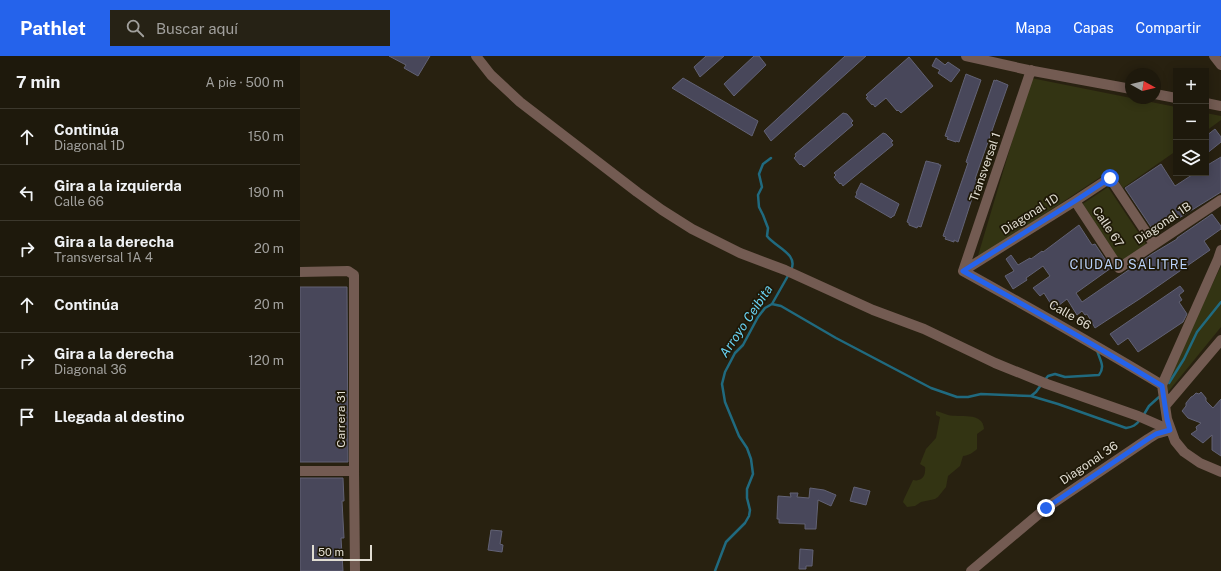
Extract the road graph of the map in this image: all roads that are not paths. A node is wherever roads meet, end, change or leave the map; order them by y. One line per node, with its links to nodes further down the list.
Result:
1 (476, 56): 19 (street)
2 (967, 59): 3 (street)
3 (1031, 70): 4 (street); 14 (street, Transversal 1)
4 (1125, 88)
5 (1161, 95): 6 (street)
6 (1173, 97)
7 (1209, 104): 8 (street)
8 (1221, 106)
9 (1221, 200): 11 (street, Diagonal 1B)
10 (1075, 201): 11 (street, Diagonal 1D); 13 (street, Calle 67); 14 (street, Diagonal 1D)
11 (1154, 244): 13 (street, Diagonal 1B)
12 (1221, 250): 17 (street)
13 (1119, 268)
14 (963, 271): 17 (street, Calle 66)
15 (300, 272): 21 (street, Carrera 31)
16 (1221, 340): 18 (street)
17 (1162, 386): 18 (street)
18 (1165, 406): 19 (street)
19 (1170, 430): 22 (street); 24 (street, Diagonal 36)
20 (300, 471): 21 (street)
21 (354, 471): 23 (street, Carrera 31)
22 (1221, 472)
23 (355, 571)
24 (971, 571)

